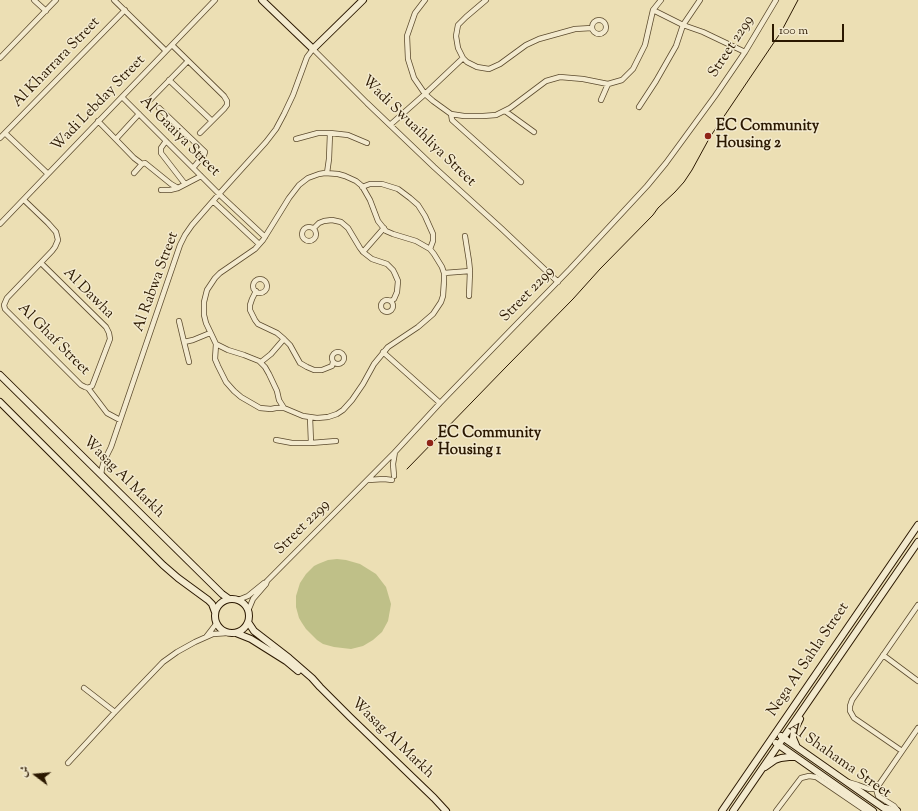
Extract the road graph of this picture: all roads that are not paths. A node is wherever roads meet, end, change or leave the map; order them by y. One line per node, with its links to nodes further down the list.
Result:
1 (34, 0): 14 (street)
2 (56, 0): 14 (street)
3 (114, 0): 12 (street)
4 (215, 0): 17 (street, Wadi Lebday Street)
5 (262, 0): 18 (street, Wadi Swuaihliya Street)
6 (363, 0): 18 (street)
7 (425, 0): 26 (street)
8 (486, 0): 22 (street)
9 (661, 0): 13 (street)
10 (700, 0): 15 (street)
11 (776, 0): 20 (street, Street 2299)
12 (125, 10): 19 (street); 39 (street, Al Kharrara Street)
13 (653, 10): 15 (street); 25 (street)
14 (46, 11): 21 (street)
15 (683, 25): 20 (street); 30 (street)
16 (592, 28): 22 (street)
17 (172, 45): 19 (street, Wadi Lebday Street); 23 (street)
18 (313, 49): 37 (street, Wadi Swuaihliya Street); 58 (street, Al Rabwa Street)
19 (166, 51): 27 (street, Wadi Lebday Street)
20 (745, 52): 74 (street, Street 2299)
21 (0, 58)
22 (463, 58): 26 (street)
23 (188, 61): 24 (street); 36 (street)
24 (169, 80): 28 (street); 36 (street)
25 (608, 84): 29 (street); 32 (street)
26 (425, 94): 34 (street); 37 (street)
27 (122, 97): 33 (street, Al Gaaiya Street); 35 (street, Wadi Lebday Street)
28 (150, 100)
29 (601, 100)
30 (639, 107)
31 (159, 108): 48 (street)
32 (505, 111): 34 (street); 38 (street)
33 (139, 114): 43 (street); 45 (street, Al Gaaiya Street)
34 (451, 114): 53 (street)
35 (98, 121): 43 (street); 50 (street, Wadi Lebday Street)
36 (212, 121): 40 (street)
37 (390, 125): 74 (street, Wadi Swuaihliya Street)
38 (534, 132)
39 (5, 133): 42 (street, Al Kharrara Street); 50 (street)
40 (200, 133)
41 (330, 133): 44 (street); 46 (street); 51 (street)
42 (0, 138)
43 (116, 139): 47 (street)
44 (296, 139)
45 (166, 141): 48 (street, Al Gaaiya Street); 54 (street)
46 (367, 143)
47 (142, 164): 49 (street); 56 (street)
48 (193, 168): 52 (street, Al Gaaiya Street)
49 (134, 173)
50 (48, 174): 59 (street, Wadi Lebday Street)
51 (327, 174): 55 (street); 67 (street)
52 (201, 176): 54 (street); 58 (street, Al Gaaiya Street)
53 (521, 182)
54 (185, 184): 56 (street)
55 (362, 187): 65 (street); 69 (street)
56 (178, 188): 57 (street)
57 (161, 190)
58 (219, 194): 60 (street, Al Rabwa Street); 61 (street, Al Gaaiya Street)
59 (24, 200): 63 (street, Wadi Lebday Street); 71 (street, Al Ghaf Street)
60 (213, 201): 62 (street); 93 (street, Al Rabwa Street)
61 (235, 208): 62 (street); 67 (street, Al Gaaiya Street)
62 (228, 215): 68 (street)
63 (0, 224)
64 (314, 228): 70 (street)
65 (384, 228): 69 (street); 70 (street)
66 (465, 236): 72 (street)
67 (265, 237): 68 (street)
68 (259, 244): 79 (street)
69 (430, 249): 73 (street)
70 (363, 252): 77 (street)
71 (40, 263): 88 (street, Al Dawha); 88 (street, Al Ghaf Street)
72 (470, 271): 73 (street); 76 (street)
73 (444, 273): 83 (street)
74 (558, 282): 90 (street, Street 2299)
75 (256, 291): 80 (street)
76 (469, 296)
77 (391, 301)
78 (179, 320): 81 (street)
79 (210, 333): 81 (street); 82 (street)
80 (284, 339): 85 (street); 86 (street)
81 (184, 342): 84 (street)
82 (216, 344): 85 (street); 91 (street)
83 (383, 352): 90 (street); 92 (street)
84 (189, 362)
85 (261, 362): 91 (street)
86 (333, 362)
87 (0, 376): 99 (street, Wasag Al Markh)
88 (86, 388): 93 (street)
89 (0, 402): 110 (street)
90 (440, 403): 97 (street, Street 2299)
91 (284, 408): 92 (street)
92 (310, 417): 96 (street)
93 (120, 420): 98 (street, Al Rabwa Street)
94 (276, 440): 96 (street)
95 (336, 441): 96 (street)
96 (311, 443)
97 (395, 452): 101 (street, Street 2299); 101 (street)
98 (104, 461): 99 (street); 100 (street, Al Rabwa Street)
99 (92, 466): 100 (street, Wasag Al Markh)
100 (102, 475): 105 (street, Wasag Al Markh)
101 (368, 480): 104 (street, Street 2299)
102 (918, 525): 123 (street, Nega Al Sahla Street)
103 (918, 542): 120 (street, Nega Al Sahla Street)
104 (267, 581): 106 (street, Street 2299); 108 (street, Street 2299)
105 (229, 599): 106 (street); 110 (street)
106 (238, 600): 108 (street)
107 (918, 605): 109 (street)
108 (248, 611): 111 (street)
109 (916, 611): 116 (street)
110 (215, 612): 112 (street)
111 (248, 622): 114 (street); 118 (street, Wasag Al Markh)
112 (216, 624): 113 (street); 115 (street)
113 (228, 633): 114 (street); 115 (street)
114 (236, 633): 118 (street, Wasag Al Markh)
115 (206, 637): 121 (street)
116 (883, 655): 117 (street); 128 (street)
117 (918, 681)
118 (320, 687): 135 (street, Wasag Al Markh)
119 (84, 688): 121 (street)
120 (807, 703): 124 (street, Nega Al Sahla Street); 127 (street)
121 (115, 712): 130 (street)
122 (918, 728): 128 (street)
123 (776, 732): 124 (street, Al Shahama Street); 125 (street, Nega Al Sahla Street)
124 (783, 737): 126 (street, Nega Al Sahla Street); 127 (street, Al Shahama Street)
125 (771, 740): 126 (street, Al Shahama Street); 136 (street, Nega Al Sahla Street)
126 (778, 745): 129 (street, Al Shahama Street); 131 (street, Nega Al Sahla Street)
127 (797, 747): 132 (street, Al Shahama Street)
128 (902, 751): 133 (street)
129 (796, 757): 131 (street); 140 (street, Al Shahama Street)
130 (68, 764)
131 (760, 772): 137 (street, Nega Al Sahla Street)
132 (844, 781): 133 (street); 134 (street, Al Shahama Street)
133 (876, 788): 142 (street)
134 (882, 807): 141 (street, Al Shahama Street); 142 (street)
135 (446, 811)
136 (722, 811)
137 (733, 811)
138 (776, 811): 139 (street, Al Shahama Street)
139 (866, 811)
140 (873, 811)
141 (888, 811)
142 (898, 811)

